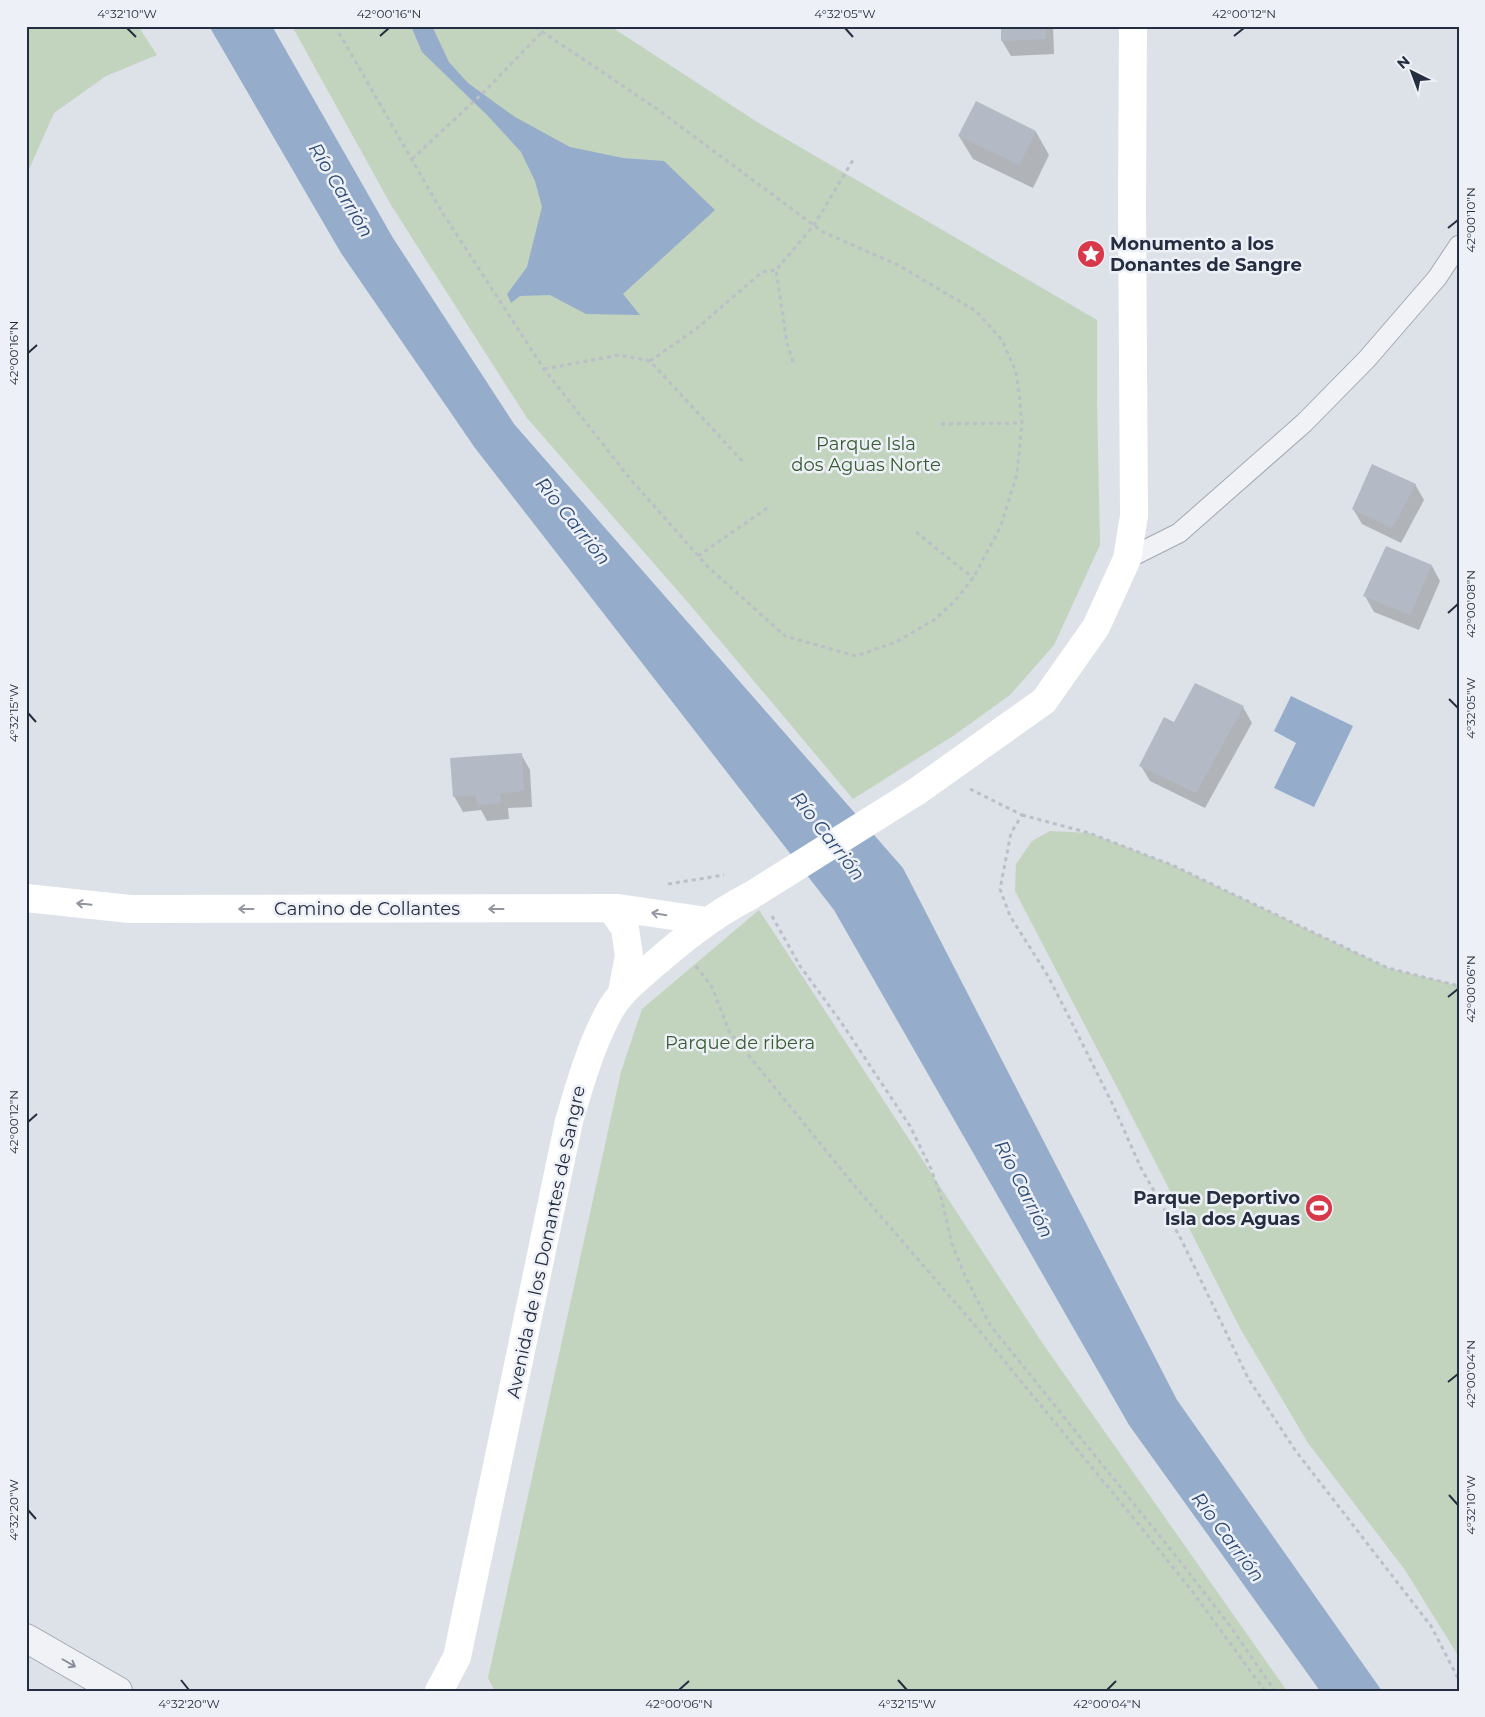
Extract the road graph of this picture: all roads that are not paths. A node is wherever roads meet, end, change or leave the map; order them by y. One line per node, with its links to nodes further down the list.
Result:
1 (1133, 26): 3 (main road, Avenida de los Donantes de Sangre)
2 (1459, 245): 3 (lane)
3 (1127, 559): 6 (main road, Avenida de los Donantes de Sangre, bridge)
4 (26, 898): 5 (main road, Camino de Collantes, one-way to 4)
5 (610, 909): 6 (main road, Camino de Collantes, one-way to 5); 7 (main road)
6 (707, 921): 7 (main road, Avenida de los Donantes de Sangre)
7 (622, 992): 9 (main road, Avenida de los Donantes de Sangre)
8 (26, 1638): 10 (street, one-way to 10)
9 (457, 1657): 11 (main road, Avenida de los Donantes de Sangre); 12 (main road, Avenida de los Donantes de Sangre)
10 (118, 1691)
11 (439, 1691)
12 (460, 1691)

